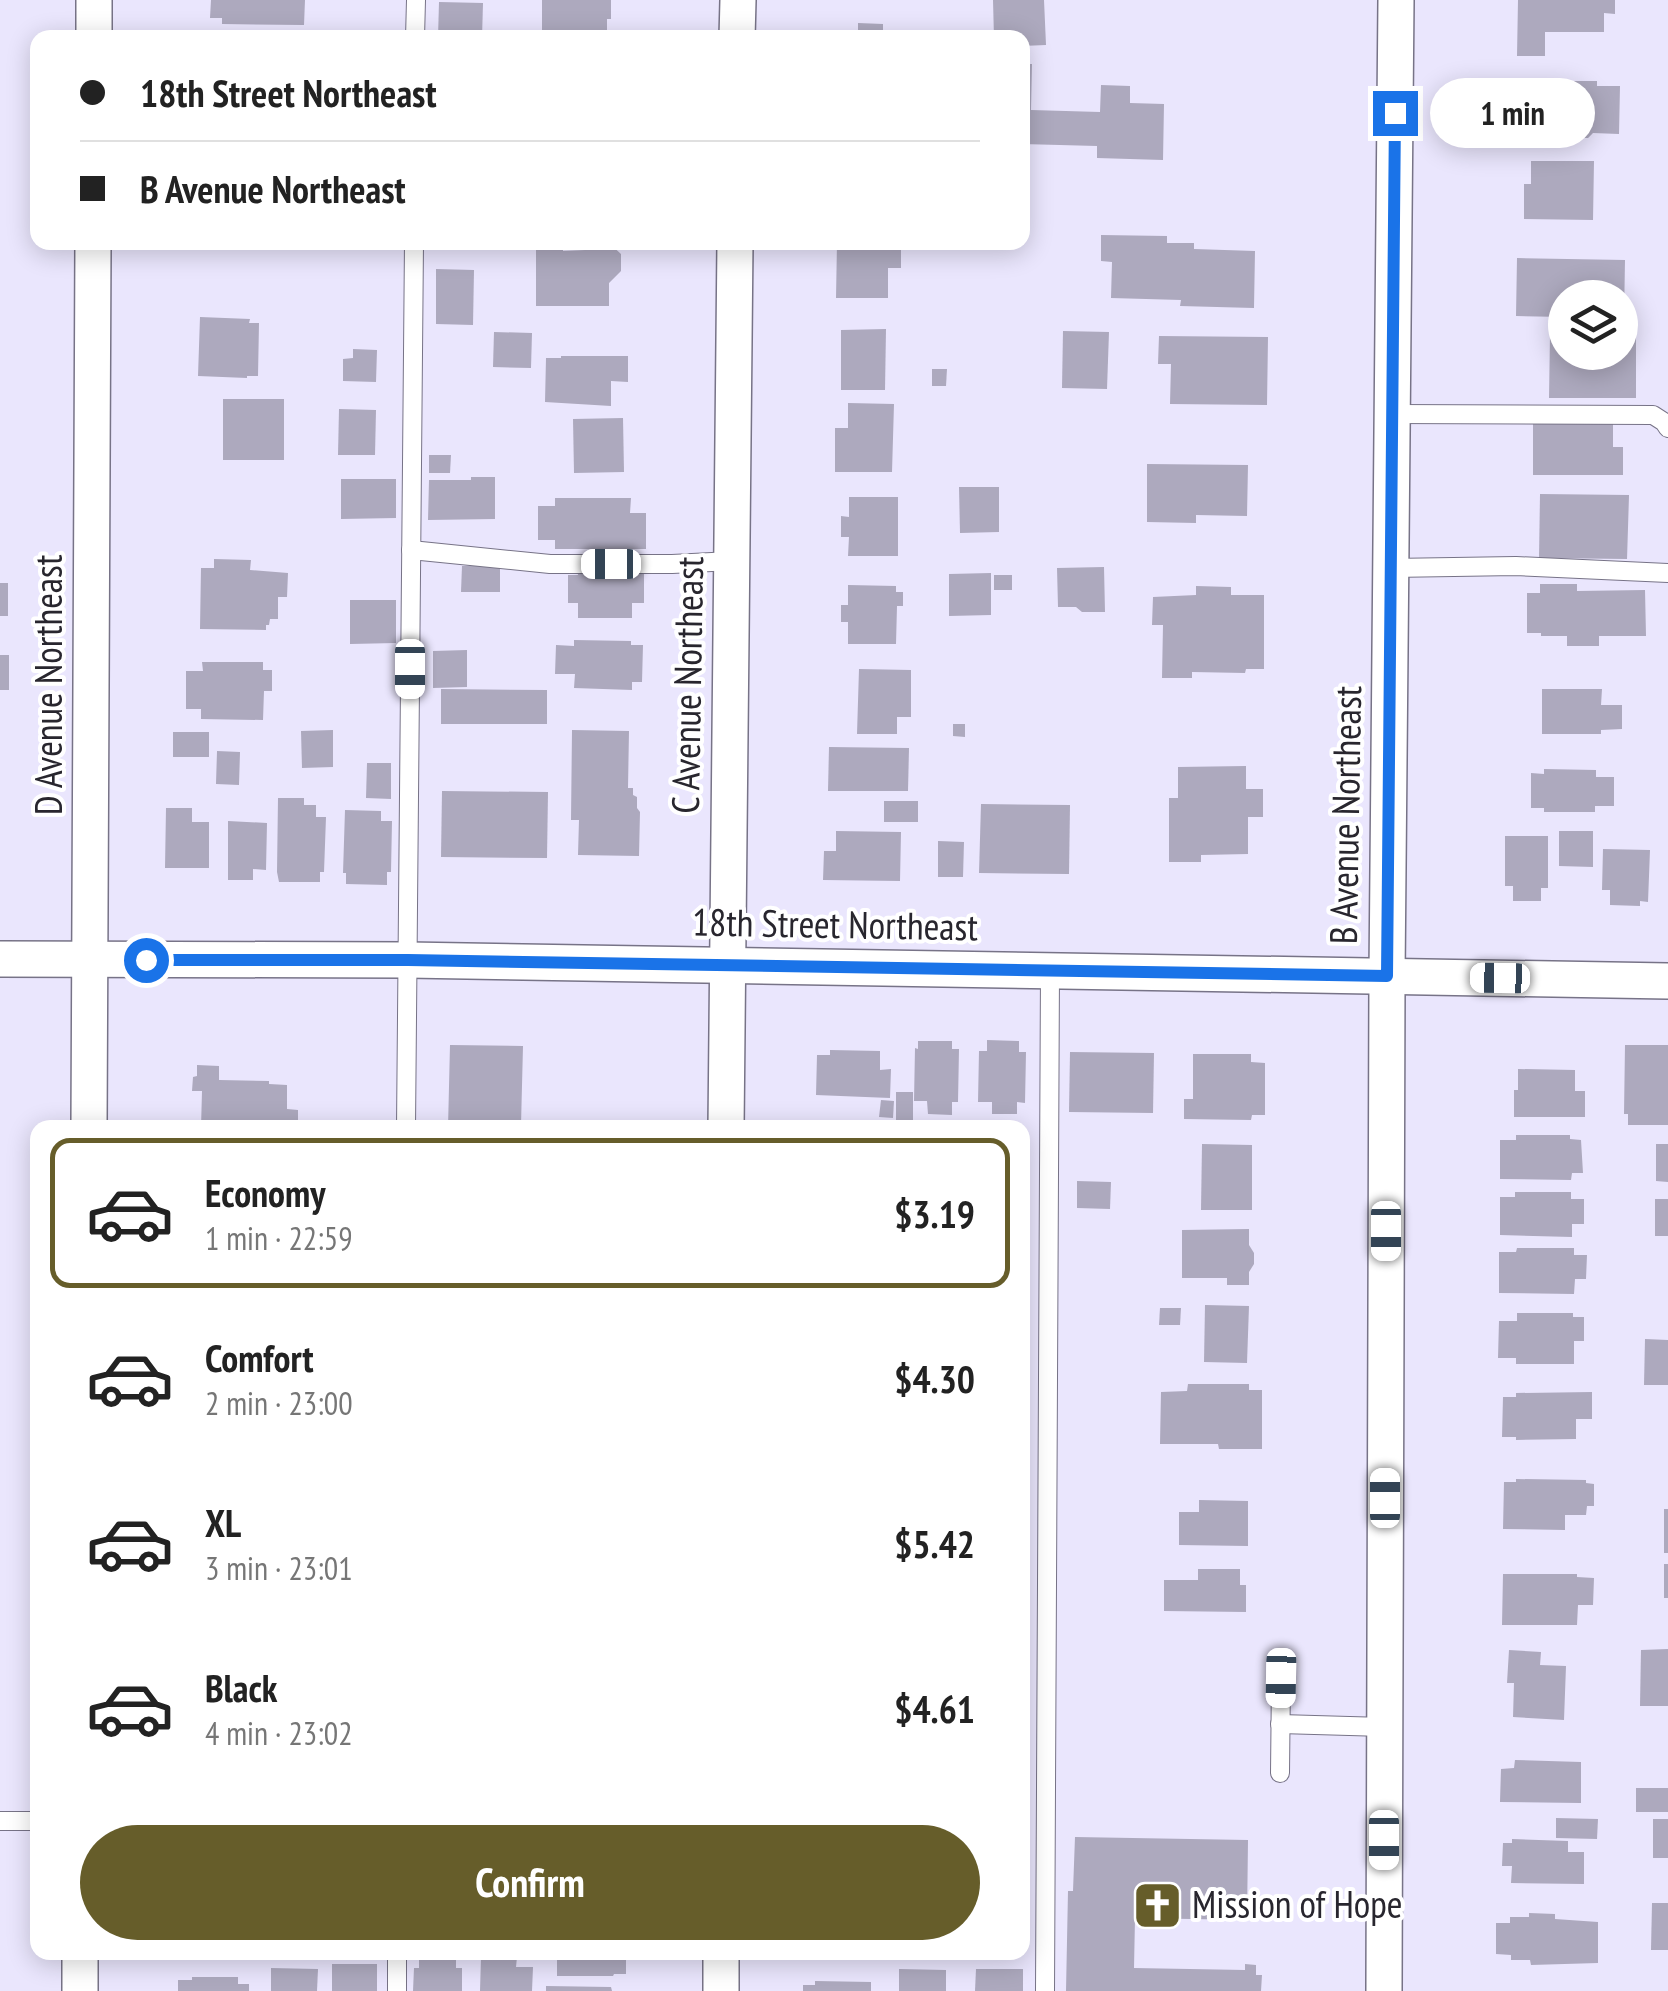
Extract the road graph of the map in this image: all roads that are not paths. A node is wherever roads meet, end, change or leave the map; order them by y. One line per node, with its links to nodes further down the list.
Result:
1 (94, 0): 5 (street)
2 (416, 0): 6 (lane)
3 (738, 0): 7 (street)
4 (1396, 0): 11 (street, B Avenue Northeast)
5 (94, 30)
6 (416, 30)
7 (737, 30)
8 (93, 250): 18 (street, D Avenue Northeast)
9 (414, 250): 13 (lane)
10 (735, 250): 14 (street, C Avenue Northeast)
11 (1392, 414): 12 (lane); 15 (street, B Avenue Northeast)
12 (1668, 428)
13 (411, 550): 14 (lane); 19 (lane)
14 (732, 561): 20 (street, C Avenue Northeast)
15 (1390, 568): 16 (lane); 22 (street, B Avenue Northeast)
16 (1668, 573)
17 (0, 958): 18 (street, 18th Street Northeast)
18 (90, 960): 19 (street, 18th Street Northeast); 24 (street, D Avenue Northeast)
19 (408, 960): 20 (street, 18th Street Northeast); 25 (lane)
20 (727, 966): 21 (street, 18th Street Northeast); 26 (street, C Avenue Northeast)
21 (1050, 971): 22 (street, 18th Street Northeast); 39 (lane)
22 (1387, 976): 23 (street, 18th Street Northeast); 29 (street, B Avenue Northeast)
23 (1668, 982)
24 (88, 1120)
25 (406, 1120)
26 (726, 1120)
27 (1281, 1678): 28 (lane)
28 (1280, 1724): 29 (lane); 30 (lane)
29 (1384, 1727): 40 (street, B Avenue Northeast)
30 (1280, 1773)
31 (0, 1821): 32 (lane)
32 (30, 1821)
33 (80, 1960): 36 (street)
34 (398, 1960): 37 (lane)
35 (721, 1960): 38 (street)
36 (80, 1991)
37 (397, 1991)
38 (721, 1991)
39 (1045, 1991)
40 (1384, 1991)

